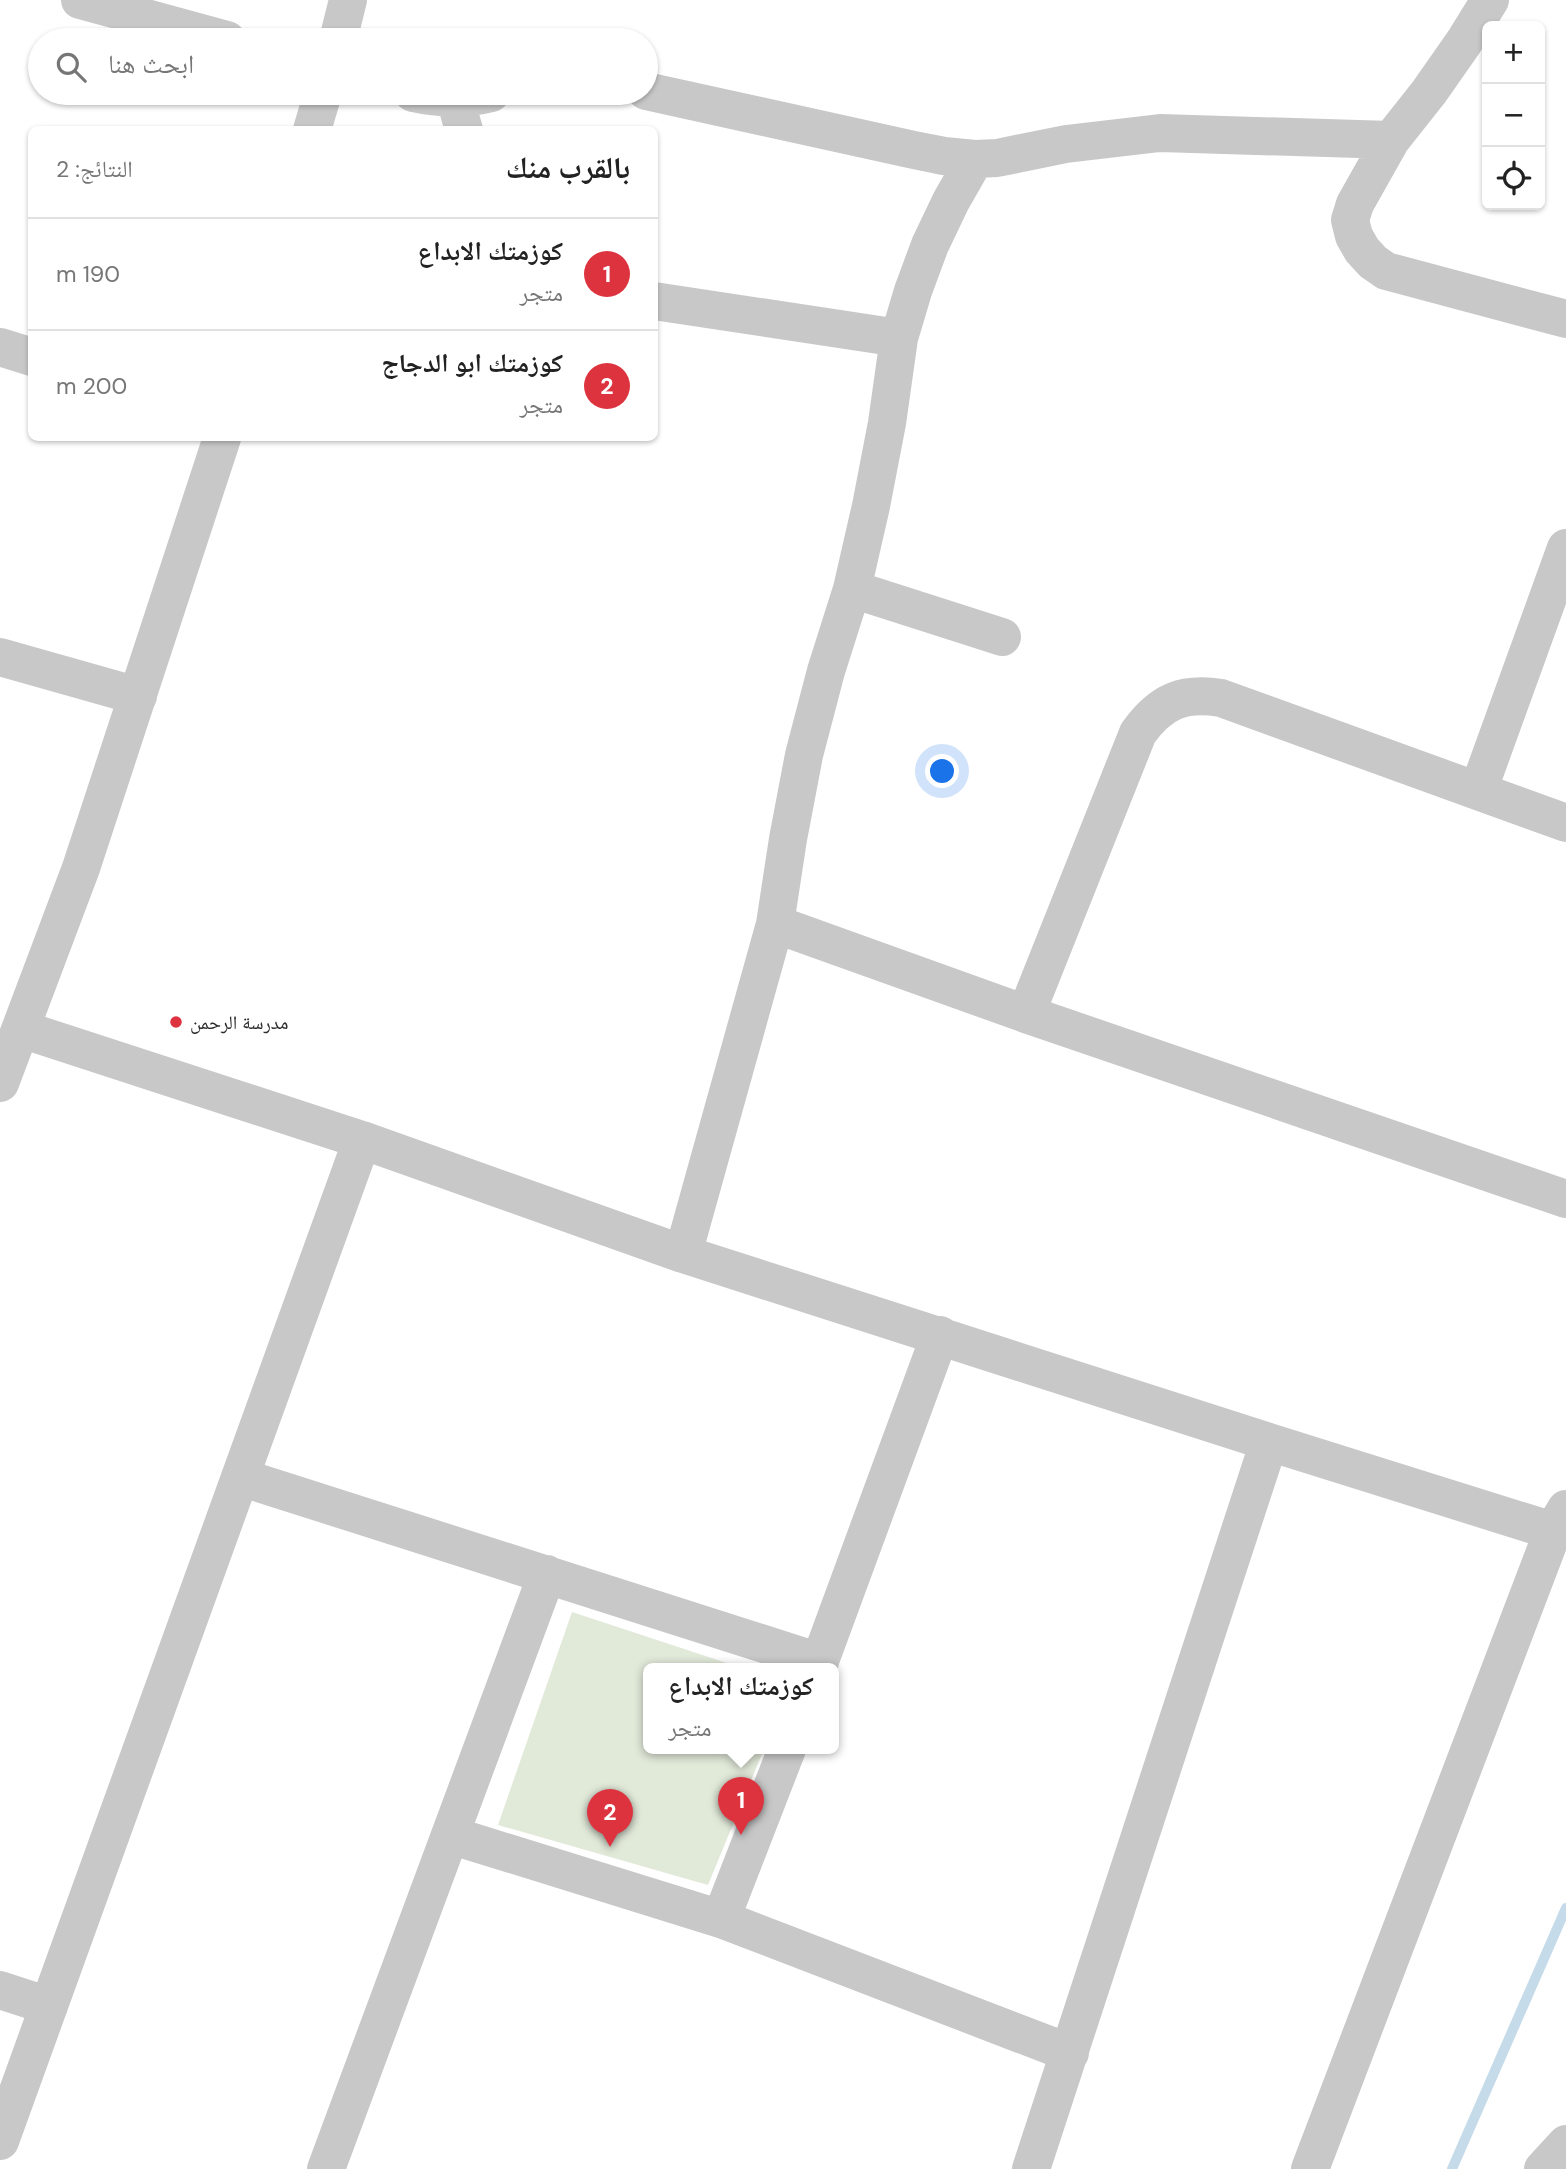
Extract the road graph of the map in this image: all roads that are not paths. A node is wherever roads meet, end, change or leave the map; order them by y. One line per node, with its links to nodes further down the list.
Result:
1 (80, 0): 4 (street)
2 (348, 0): 5 (street)
3 (1490, 0): 9 (street)
4 (183, 28)
5 (341, 28)
6 (658, 94): 10 (street)
7 (319, 105): 8 (street)
8 (313, 126)
9 (1391, 139): 10 (street); 12 (street)
10 (975, 159): 13 (street)
11 (658, 302): 13 (street)
12 (1566, 319)
13 (899, 338): 18 (street)
14 (0, 347): 15 (street)
15 (28, 356)
16 (221, 441): 21 (street)
17 (1566, 548): 22 (street)
18 (852, 589): 19 (street); 24 (street)
19 (1002, 637)
20 (0, 657): 21 (street)
21 (138, 696): 26 (street)
22 (1479, 791): 23 (street); 25 (street)
23 (1566, 823)
24 (775, 925): 25 (street); 30 (street)
25 (1026, 1014): 29 (street)
26 (20, 1029): 27 (street); 28 (street)
27 (2, 1069)
28 (362, 1140): 30 (street); 33 (street)
29 (1566, 1199)
30 (683, 1254): 31 (street)
31 (940, 1335): 32 (street); 37 (street)
32 (1269, 1443): 34 (street); 43 (street)
33 (240, 1477): 35 (street); 42 (street)
34 (1559, 1520): 48 (street)
35 (547, 1574): 36 (street); 39 (street)
36 (813, 1663)
37 (820, 1663)
38 (785, 1754): 40 (street)
39 (450, 1835): 40 (street); 46 (street)
40 (721, 1919): 43 (street)
41 (0, 1990): 42 (street)
42 (49, 2006): 44 (street)
43 (1070, 2053): 47 (street)
44 (0, 2141)
45 (1566, 2144): 49 (street)
46 (336, 2166)
47 (1031, 2169)
48 (1310, 2169)
49 (1543, 2169)

